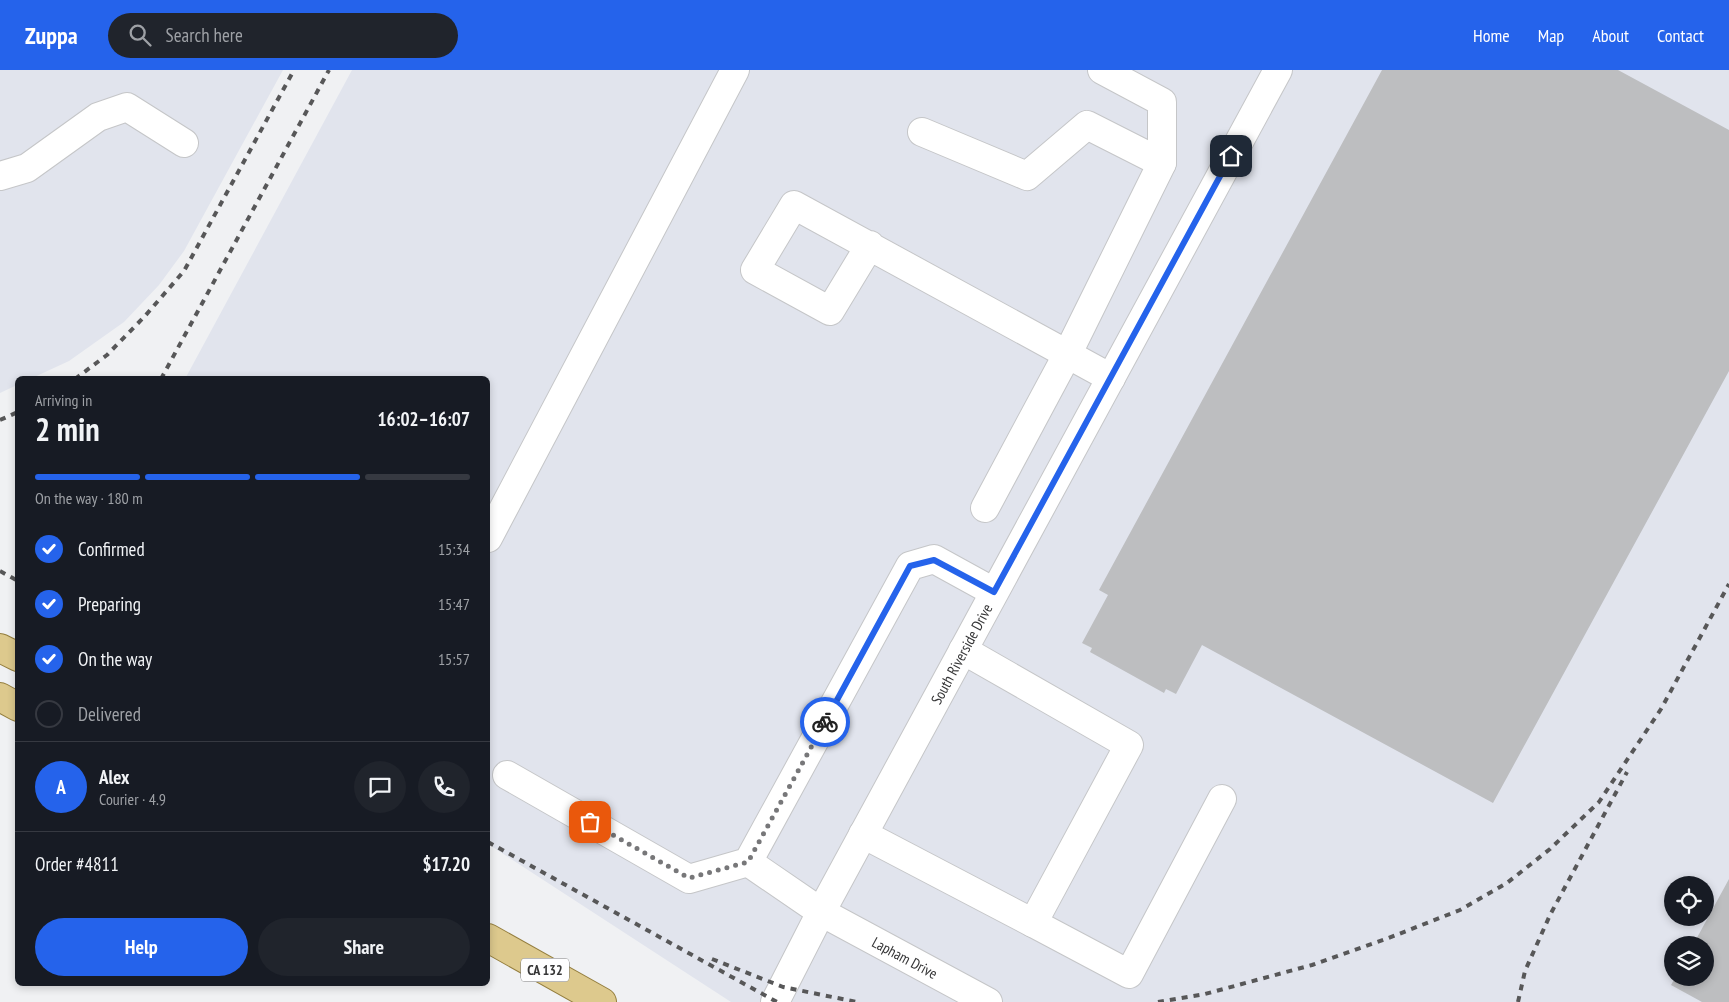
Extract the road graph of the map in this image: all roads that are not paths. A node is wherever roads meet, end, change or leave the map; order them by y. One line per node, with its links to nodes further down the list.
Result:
1 (736, 70): 12 (street)
2 (1102, 70): 6 (street)
3 (1278, 70): 10 (street, South Riverside Drive)
4 (922, 132): 6 (street)
5 (184, 143): 7 (street)
6 (1162, 164): 9 (street)
7 (0, 176)
8 (870, 245): 9 (street)
9 (1067, 355): 10 (street); 11 (street)
10 (1110, 378): 13 (street, South Riverside Drive)
11 (985, 508)
12 (490, 534)
13 (994, 592): 15 (street, South Riverside Drive); 22 (street)
14 (0, 648): 16 (main road)
15 (963, 650): 21 (street, South Riverside Drive); 24 (street)
16 (15, 656)
17 (0, 697): 18 (main road)
18 (15, 705)
19 (507, 775): 22 (street)
20 (1222, 799): 24 (street)
21 (863, 834): 23 (street, South Riverside Drive); 24 (street)
22 (748, 862): 23 (street, Lapham Drive)
23 (821, 912): 27 (street, South Riverside Drive); 28 (street, Lapham Drive)
24 (1033, 923)
25 (490, 939): 26 (main road, CA 132)
26 (602, 1002)
27 (775, 1002)
28 (988, 1002)

